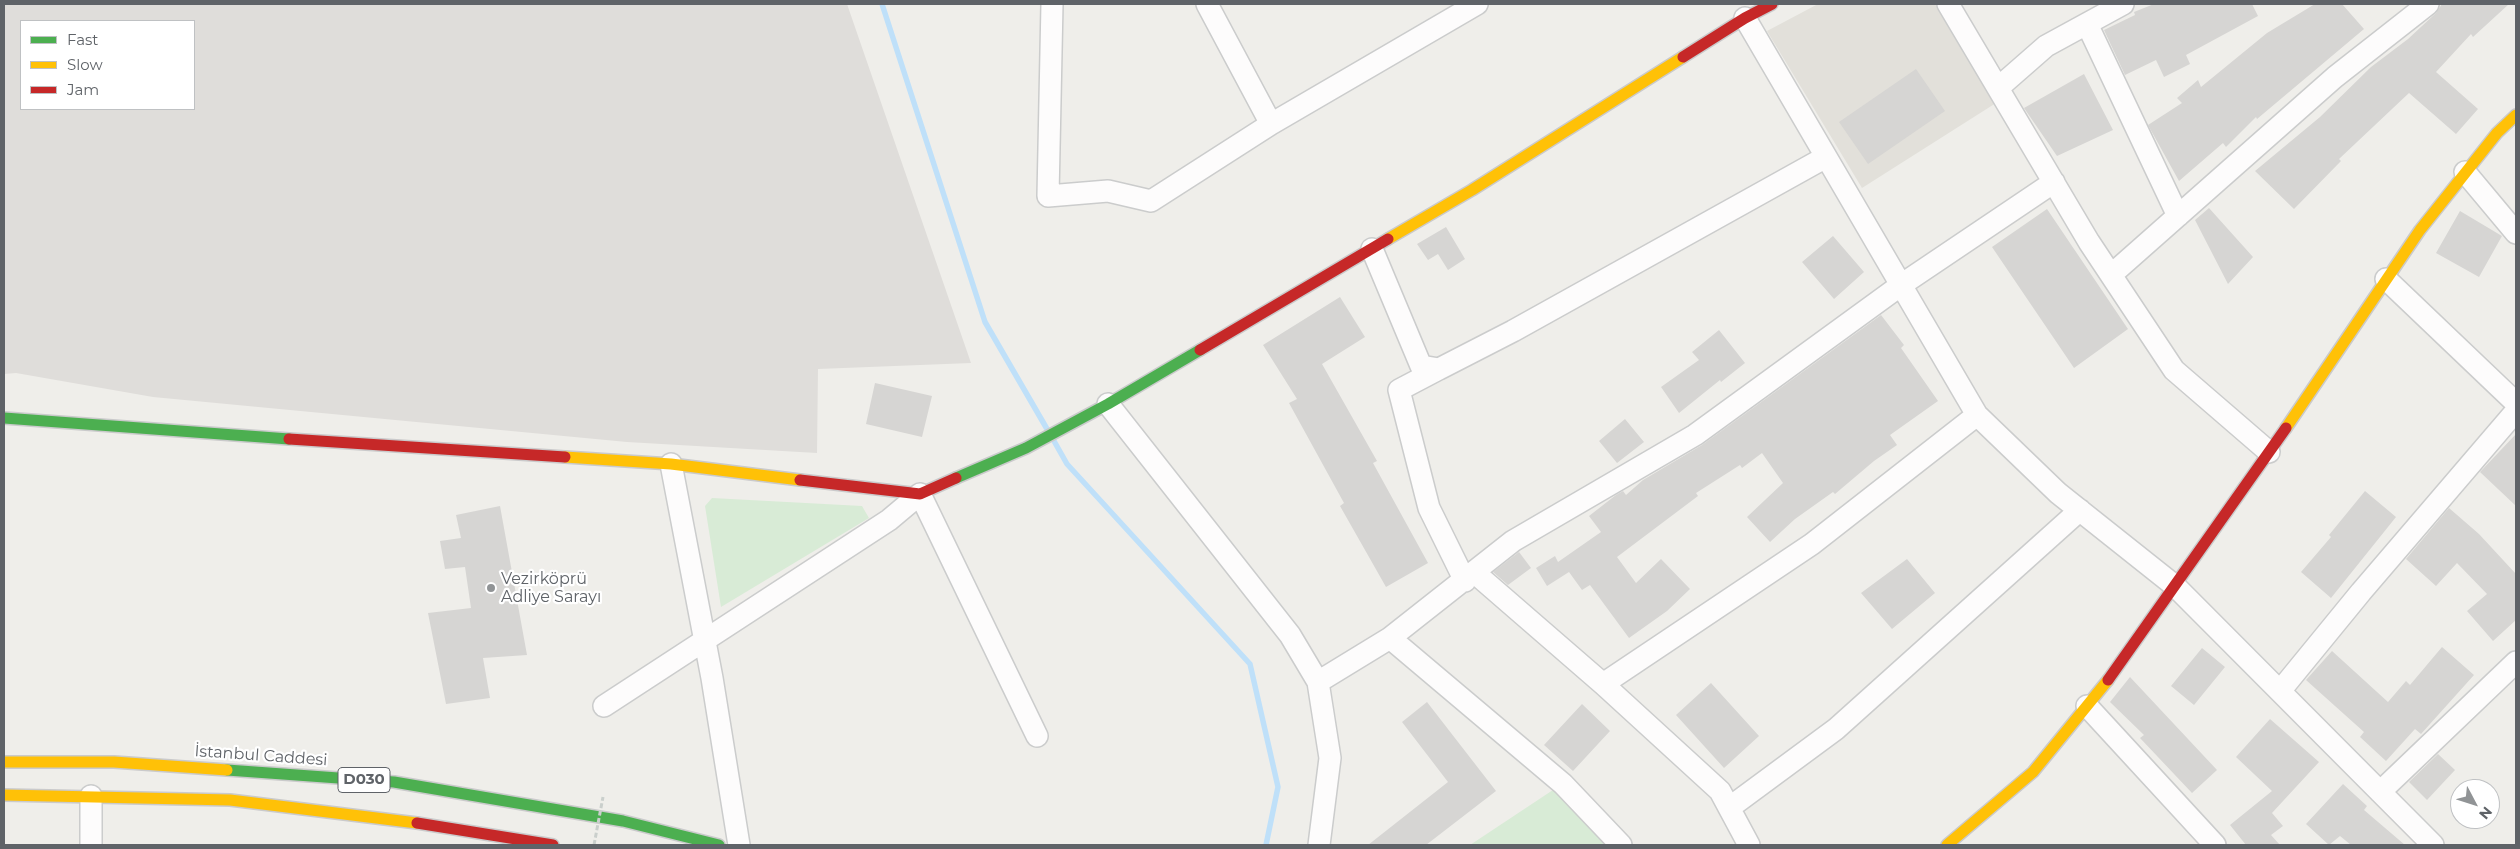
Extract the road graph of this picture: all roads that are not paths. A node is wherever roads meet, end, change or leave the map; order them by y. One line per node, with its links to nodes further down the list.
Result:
1 (1052, 4): 12 (street)
2 (1207, 4): 12 (street)
3 (1477, 4): 12 (street)
4 (1772, 4): 8 (street)
5 (1948, 4): 10 (street)
6 (2123, 4): 9 (street)
7 (2428, 4): 16 (street)
8 (1745, 18): 13 (street); 18 (street)
9 (2087, 24): 10 (street); 16 (street)
10 (1998, 88): 15 (street)
11 (2516, 115): 14 (street)
12 (1271, 124)
13 (1826, 157): 21 (street); 22 (street)
14 (2465, 172): 17 (street); 20 (street)
15 (2054, 182): 19 (street); 21 (street)
16 (2178, 216): 19 (street)
17 (2516, 233)
18 (1372, 249): 22 (street); 24 (street)
19 (2111, 275): 28 (street)
20 (2386, 279): 23 (street); 28 (street)
21 (1901, 285): 26 (street); 32 (street)
22 (1439, 369): 32 (street)
23 (2516, 403)
24 (1108, 404): 30 (street); 37 (street)
25 (2516, 411): 39 (street)
26 (1977, 415): 31 (street); 38 (street)
27 (4, 418): 29 (street)
28 (2269, 452): 33 (street)
29 (671, 464): 30 (street); 35 (street)
30 (920, 494): 35 (street); 42 (street)
31 (2080, 510): 33 (street); 47 (street)
32 (1470, 577): 34 (street); 38 (street)
33 (2175, 586): 39 (street); 41 (street)
34 (1390, 638): 37 (street); 53 (street)
35 (704, 641): 40 (street); 51 (street)
36 (2516, 662): 44 (street)
37 (1318, 682): 52 (street)
38 (1603, 684): 47 (street)
39 (2280, 691): 44 (street)
40 (604, 706)
41 (2087, 706): 55 (street); 56 (street)
42 (1037, 736)
43 (4, 762): 50 (street, İstanbul Caddesi / D030)
44 (2380, 792): 57 (street)
45 (4, 795): 46 (street, D030)
46 (92, 796): 48 (street); 49 (street, D030)
47 (1729, 808): 54 (street)
48 (91, 845)
49 (553, 845)
50 (719, 845)
51 (739, 845)
52 (1319, 845)
53 (1621, 845)
54 (1749, 845)
55 (1947, 845)
56 (2215, 845)
57 (2433, 845)

